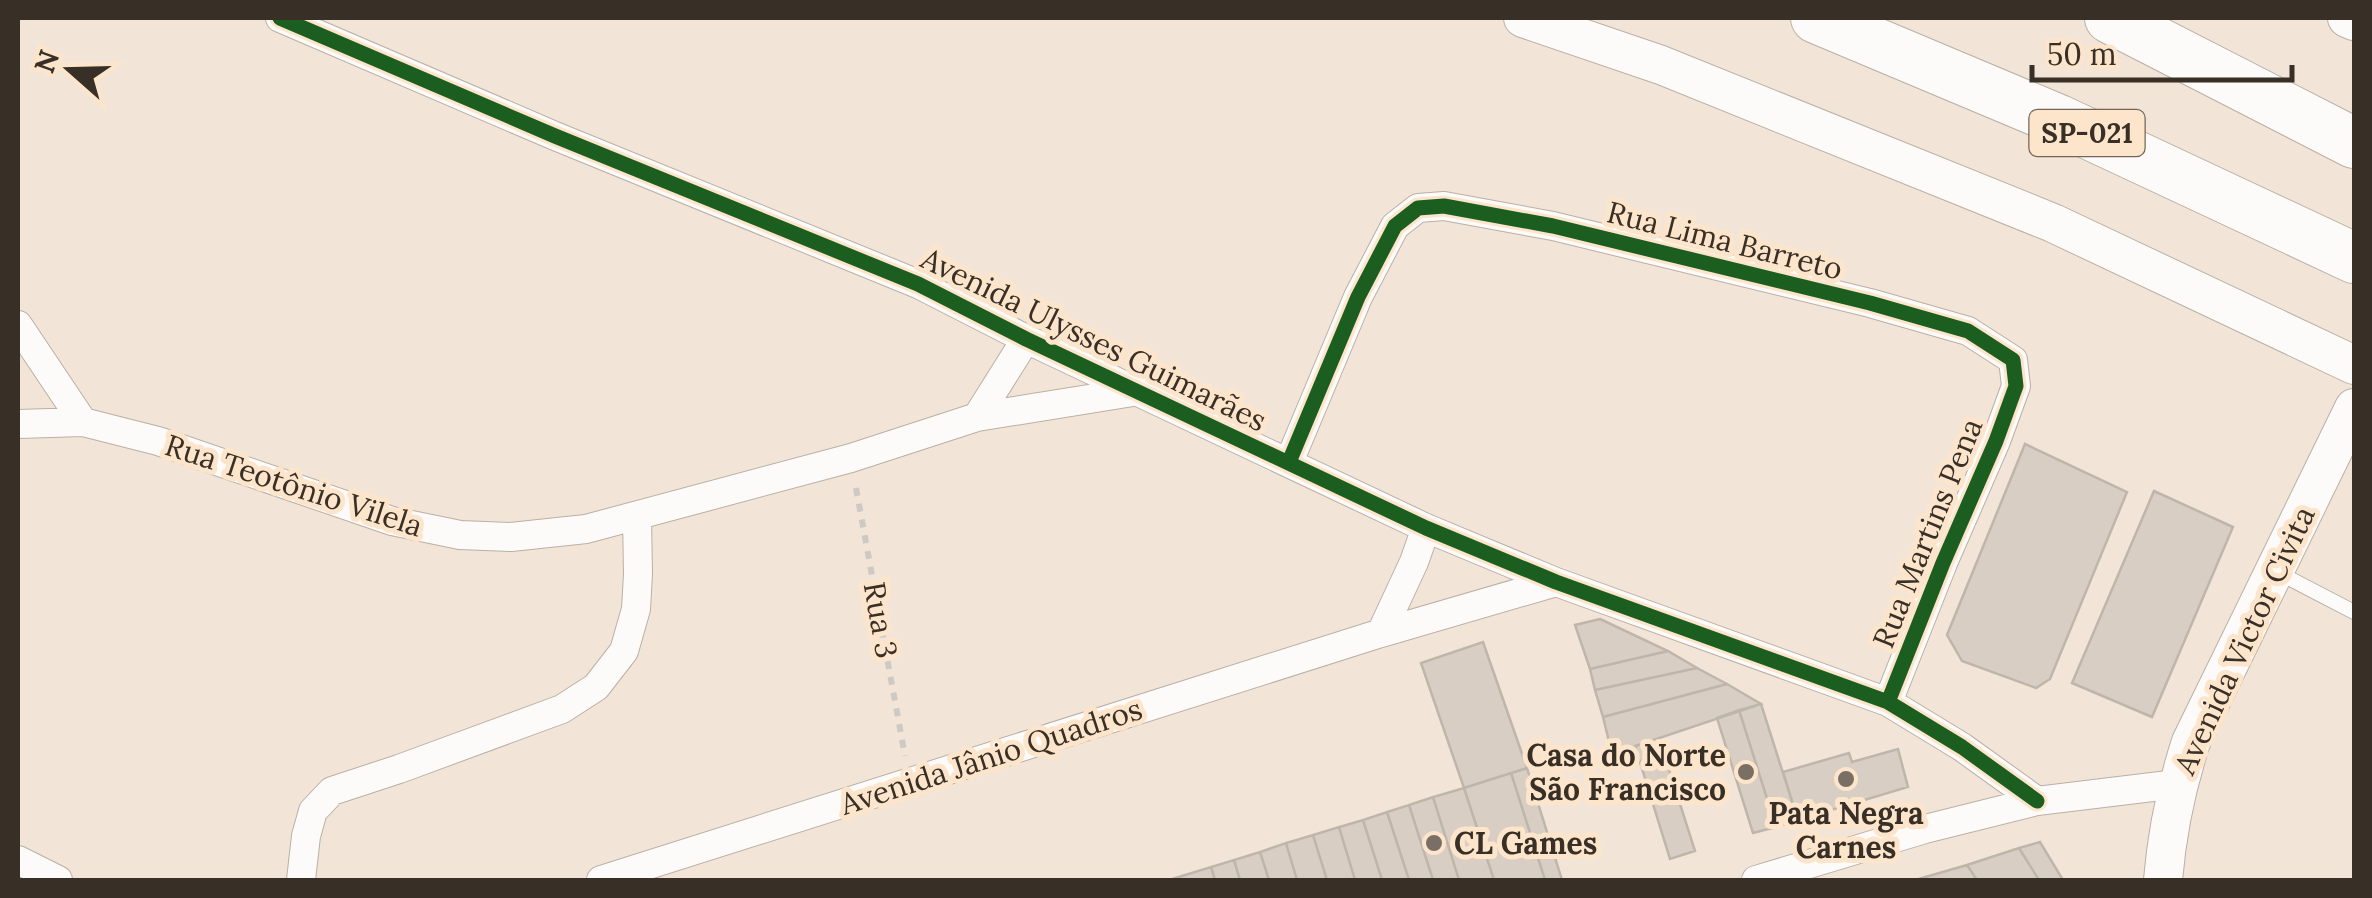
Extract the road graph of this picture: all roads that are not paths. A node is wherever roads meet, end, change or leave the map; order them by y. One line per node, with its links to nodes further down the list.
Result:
1 (280, 18): 10 (street, Avenida Ulysses Guimarães)
2 (1523, 18): 11 (main road)
3 (1816, 18): 8 (highway, SP-021)
4 (2110, 18): 7 (highway)
5 (2346, 18): 6 (main road)
6 (2354, 22)
7 (2354, 143)
8 (2354, 258)
9 (18, 325): 16 (street)
10 (1026, 339): 13 (street, Avenida Ulysses Guimarães); 15 (street)
11 (2354, 365)
12 (2016, 386): 18 (street, Rua Lima Barreto); 25 (street, Rua Martins Pena)
13 (1139, 391): 15 (street, Rua Teotônio Vilela); 18 (street, Avenida Ulysses Guimarães)
14 (2354, 408): 21 (main road, Avenida Victor Civita)
15 (977, 417): 19 (street, Rua Teotônio Vilela)
16 (83, 422): 17 (street, Rua Teotônio Vilela); 19 (street, Rua Teotônio Vilela)
17 (18, 424)
18 (1289, 462): 20 (street, Avenida Ulysses Guimarães)
19 (637, 516): 30 (street)
20 (1426, 528): 22 (street, Avenida Ulysses Guimarães); 24 (street)
21 (2274, 570): 23 (lane); 26 (main road, Avenida Victor Civita)
22 (1556, 582): 24 (street, Avenida Jânio Quadros); 25 (street, Avenida Ulysses Guimarães)
23 (2354, 612)
24 (1381, 633): 31 (street, Avenida Jânio Quadros)
25 (1888, 702): 27 (street, Avenida Ulysses Guimarães)
26 (2177, 784): 27 (street); 33 (main road, Avenida Victor Civita)
27 (2037, 801): 32 (street)
28 (18, 860): 29 (street)
29 (58, 880)
30 (301, 880)
31 (602, 880)
32 (1756, 880)
33 (2163, 880)

